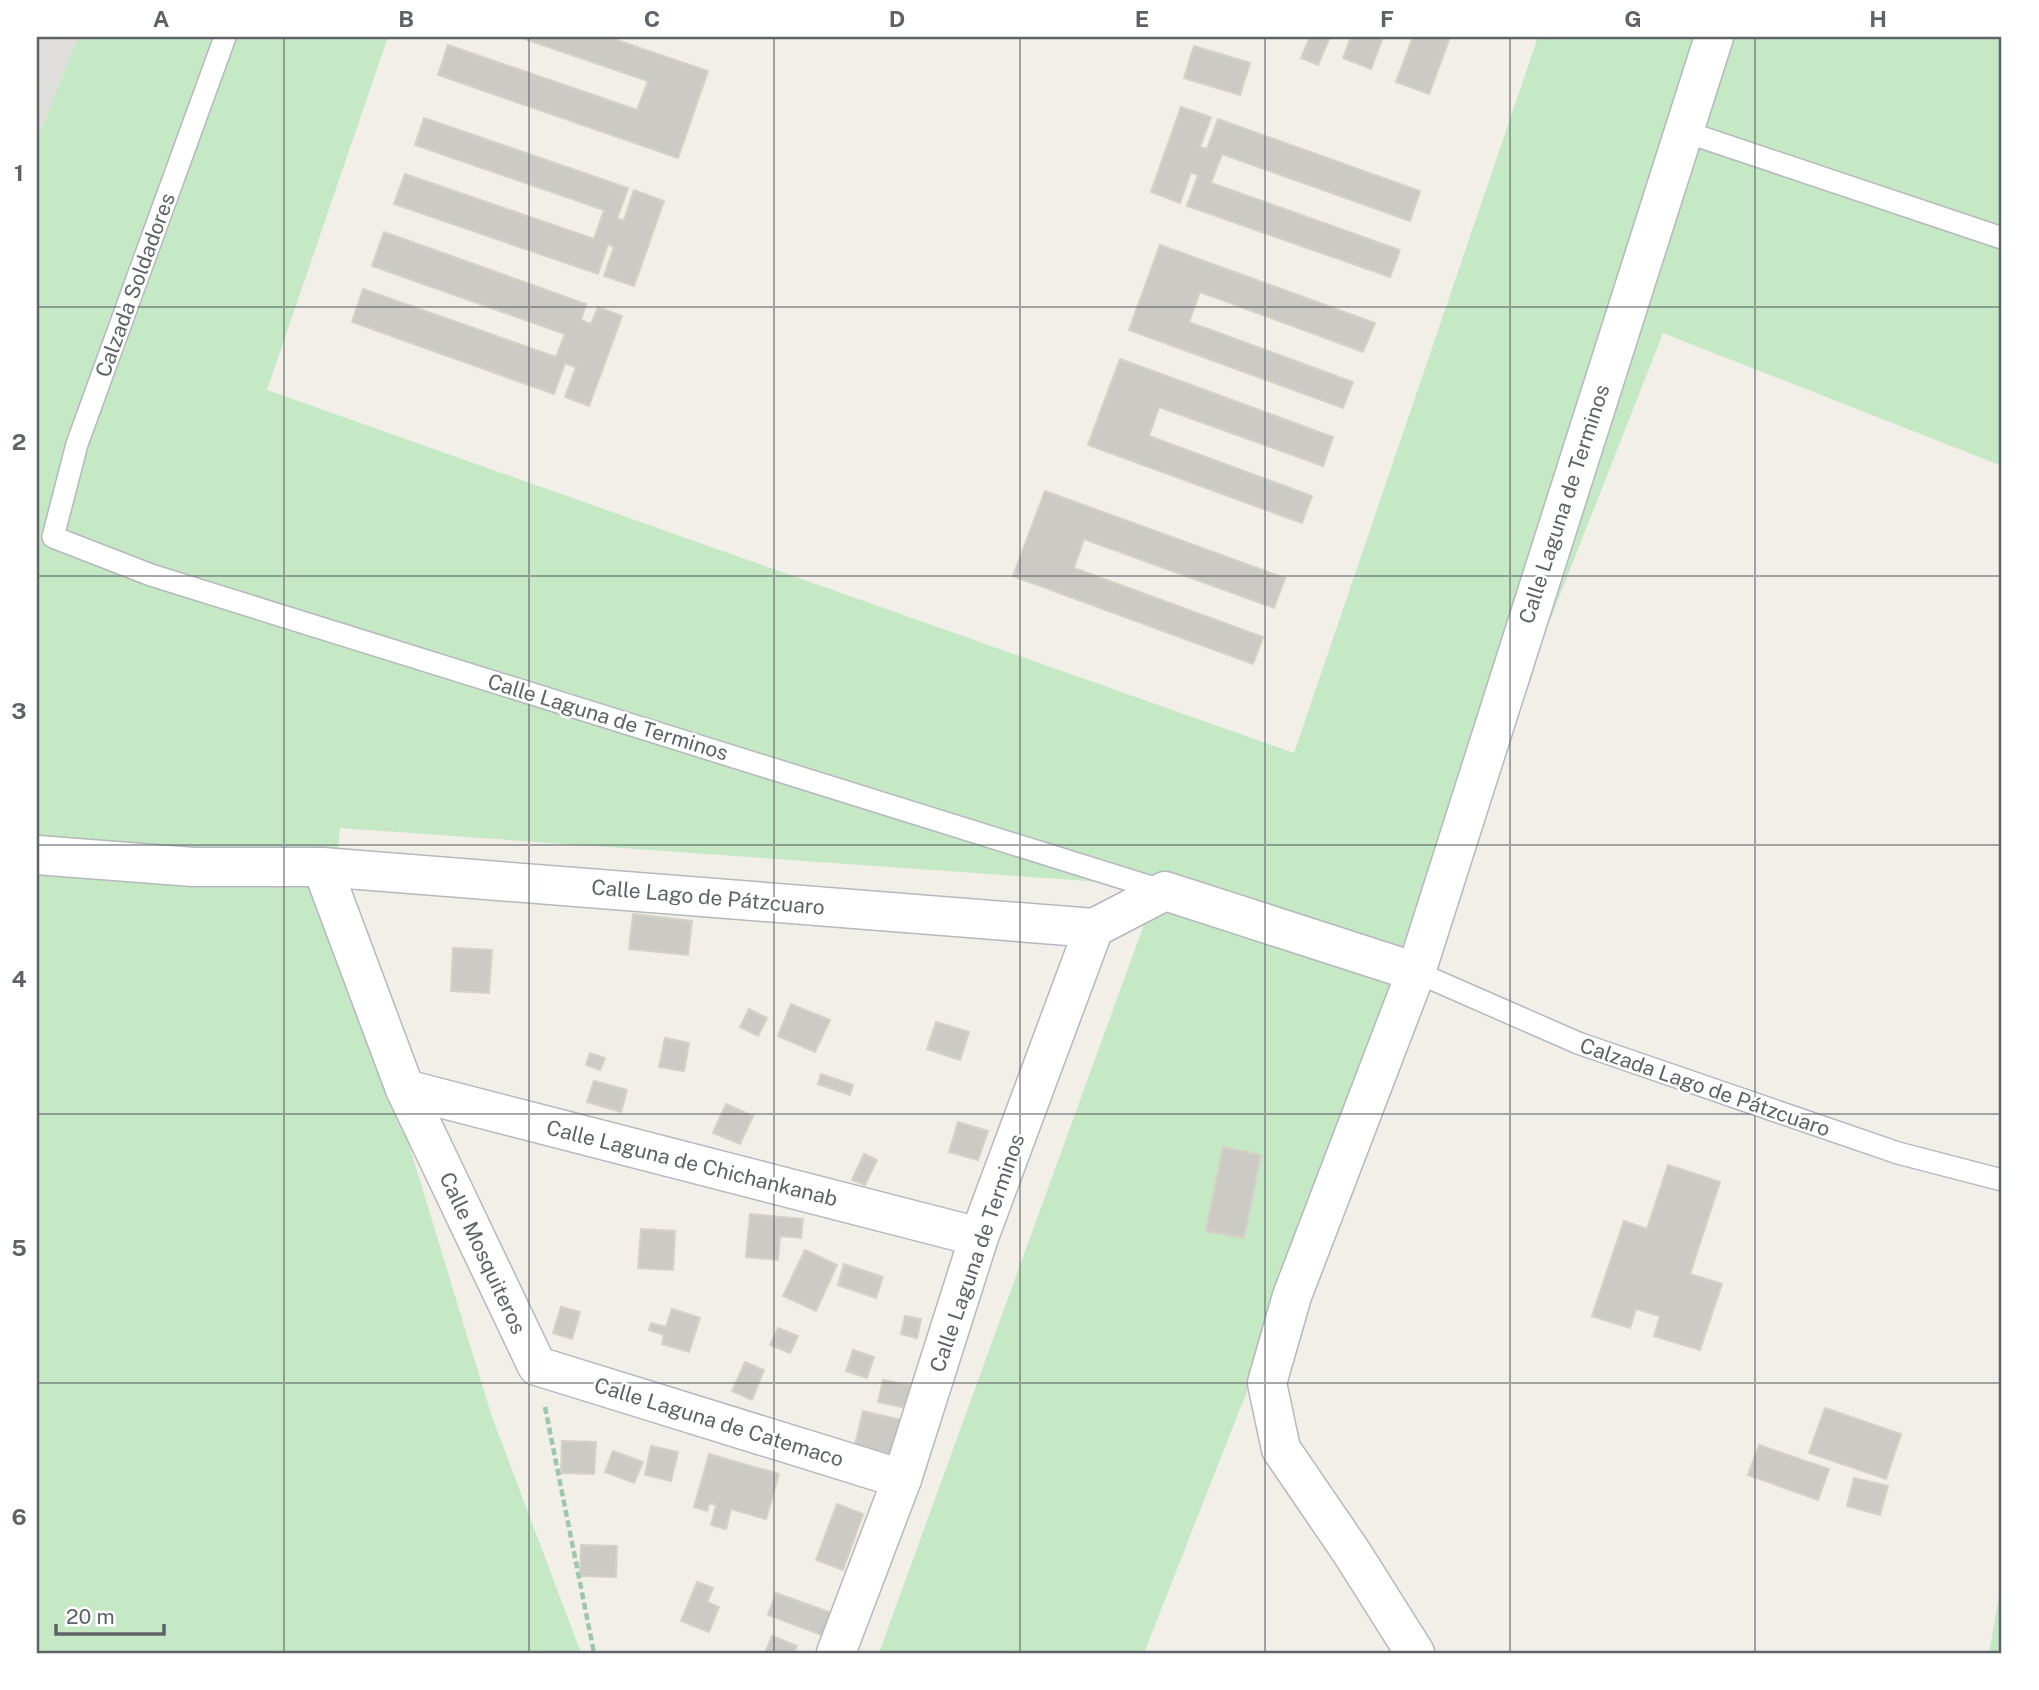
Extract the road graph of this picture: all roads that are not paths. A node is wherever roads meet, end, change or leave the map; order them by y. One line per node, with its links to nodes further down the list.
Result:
1 (225, 37): 5 (lane, Calzada Soldadores)
2 (1714, 37): 3 (street, Calle Laguna de Terminos)
3 (1683, 131): 4 (lane); 10 (street, Calle Laguna de Terminos)
4 (2002, 238)
5 (53, 537): 8 (lane, Calle Laguna de Terminos)
6 (37, 855): 7 (street, Calle Lago de Pátzcuaro)
7 (321, 867): 9 (street, Calle Lago de Pátzcuaro); 11 (street, Calle Mosquiteros)
8 (1165, 891): 9 (street); 10 (street, Calle Laguna de Terminos)
9 (1094, 928): 13 (street, Calle Laguna de Terminos)
10 (1416, 972): 12 (lane, Calzada Lago de Pátzcuaro); 17 (street, Calle Laguna de Terminos)
11 (405, 1089): 13 (street, Calle Laguna de Chichankanab); 14 (street, Calle Mosquiteros)
12 (2002, 1180)
13 (979, 1237): 15 (street, Calle Laguna de Terminos)
14 (537, 1366): 15 (street, Calle Laguna de Catemaco)
15 (902, 1479): 16 (street, Calle Laguna de Terminos)
16 (836, 1653)
17 (1415, 1653)

